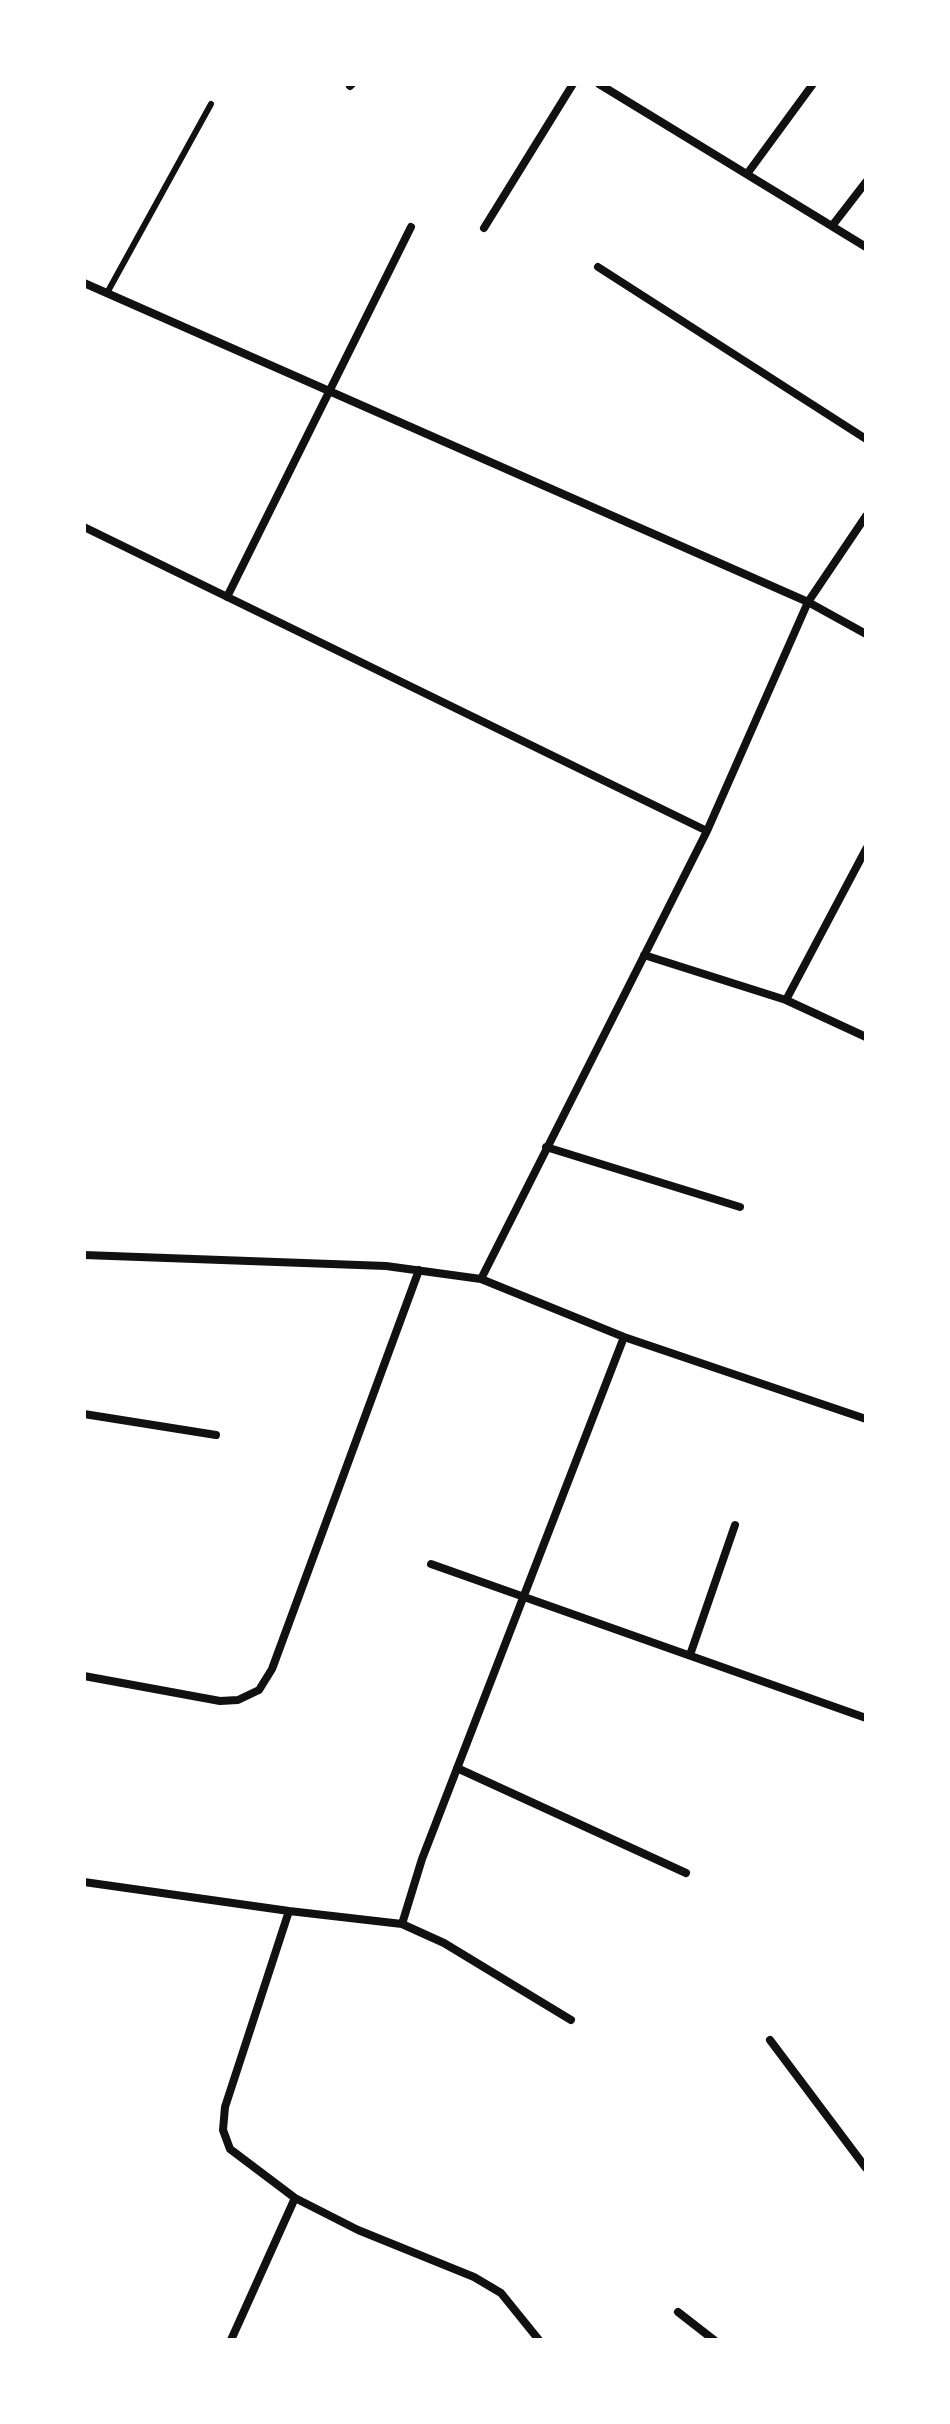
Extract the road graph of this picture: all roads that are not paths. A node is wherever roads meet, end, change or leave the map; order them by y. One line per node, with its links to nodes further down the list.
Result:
1 (573, 84): 9 (street)
2 (599, 84): 5 (street)
3 (813, 84): 5 (street)
4 (211, 104): 13 (lane)
5 (747, 174): 7 (street)
6 (866, 182): 7 (street)
7 (832, 226): 10 (street)
8 (411, 227): 14 (street)
9 (484, 228)
10 (866, 247)
11 (598, 267): 15 (street)
12 (84, 283): 13 (street)
13 (107, 293): 14 (street)
14 (330, 391): 18 (street); 19 (street)
15 (866, 439)
16 (866, 516): 19 (street)
17 (84, 527): 18 (street)
18 (227, 597): 21 (street)
19 (808, 602): 20 (street); 21 (street)
20 (866, 634)
21 (707, 831): 23 (street)
22 (866, 849): 24 (street)
23 (644, 955): 24 (street); 26 (street)
24 (786, 1000): 25 (street)
25 (866, 1037)
26 (546, 1147): 27 (street); 30 (street)
27 (740, 1207)
28 (84, 1255): 29 (street)
29 (419, 1270): 30 (street); 39 (street)
30 (481, 1279): 31 (street)
31 (624, 1337): 33 (street); 37 (street)
32 (84, 1414): 34 (street)
33 (866, 1419)
34 (216, 1435)
35 (735, 1525): 38 (street)
36 (431, 1564): 37 (street)
37 (524, 1595): 38 (street); 41 (street)
38 (690, 1655): 40 (street)
39 (84, 1676)
40 (866, 1718)
41 (457, 1768): 42 (street); 45 (street)
42 (686, 1873)
43 (84, 1882): 44 (street)
44 (289, 1911): 45 (street); 49 (street)
45 (402, 1924): 46 (street)
46 (571, 2020)
47 (770, 2040): 48 (street)
48 (866, 2168)
49 (295, 2198): 51 (street); 52 (street)
50 (678, 2312): 53 (street)
51 (231, 2340)
52 (539, 2340)
53 (714, 2340)

